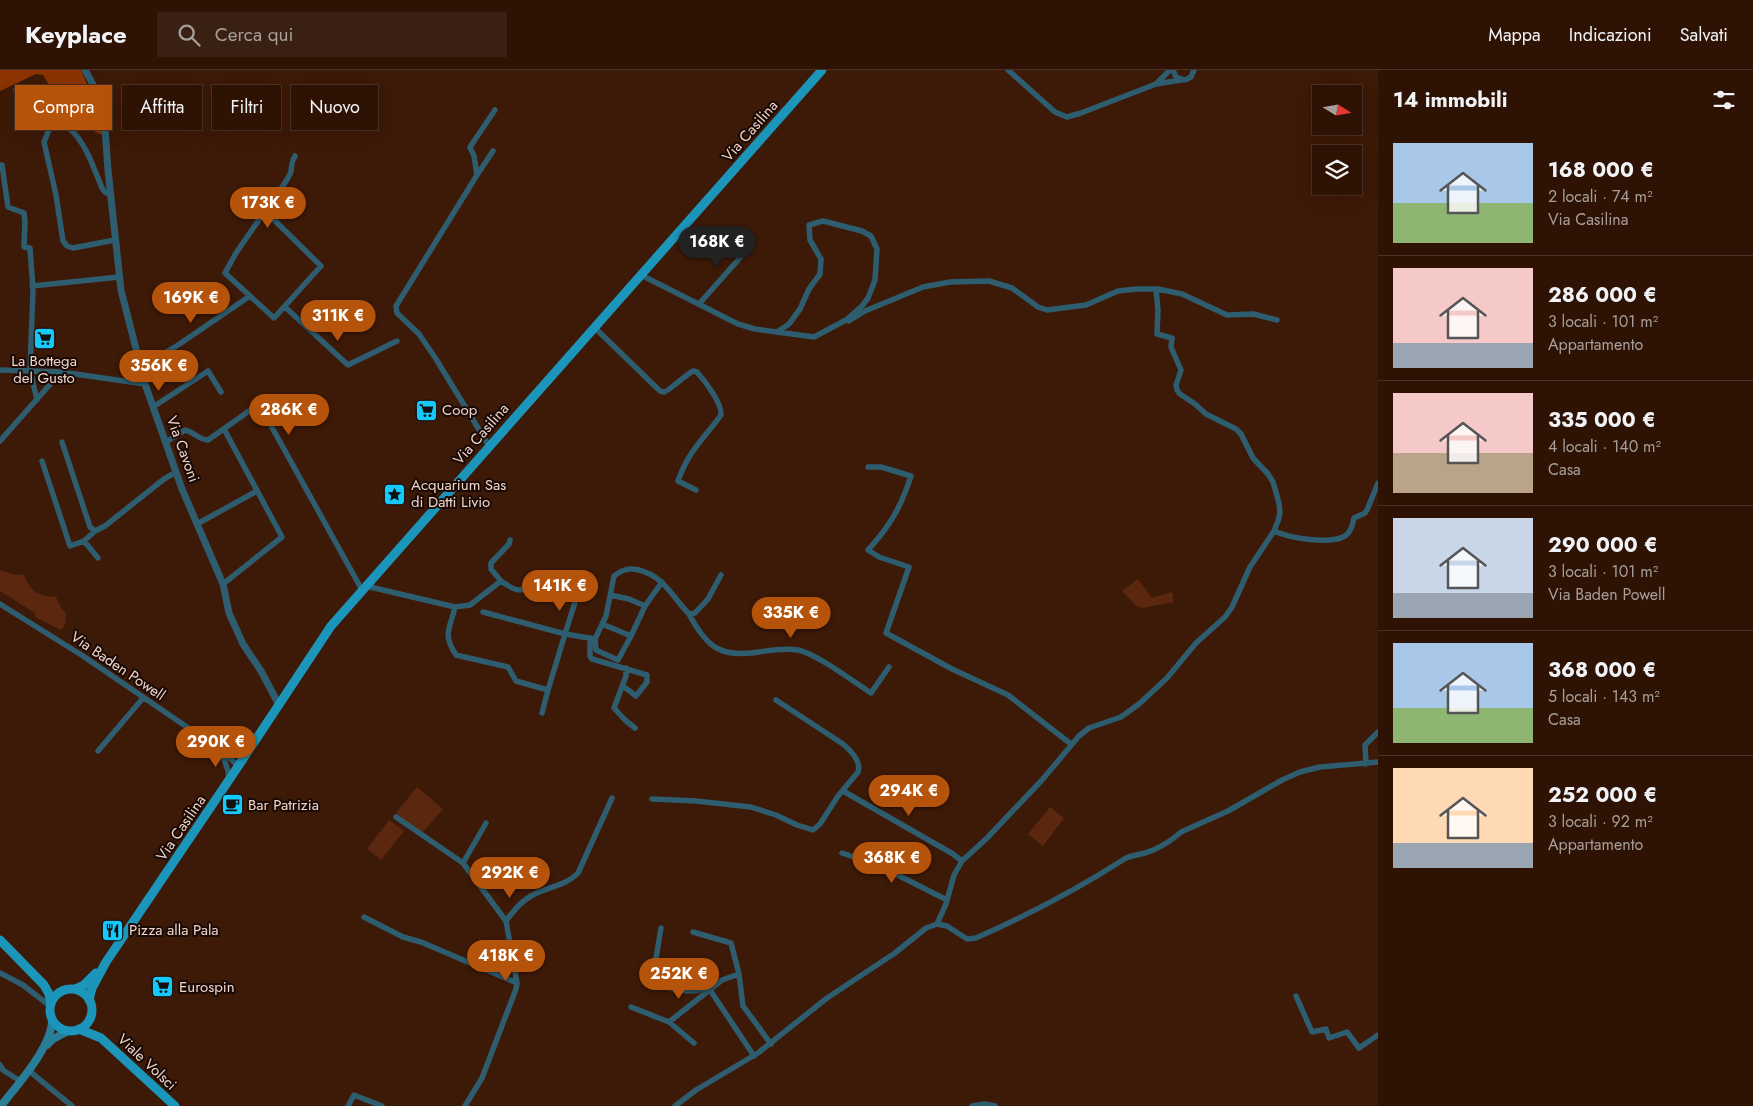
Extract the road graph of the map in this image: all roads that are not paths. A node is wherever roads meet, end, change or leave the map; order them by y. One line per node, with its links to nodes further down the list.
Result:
1 (85, 70): 17 (street, Via Cavoni)
2 (818, 70): 8 (street)
3 (822, 70): 8 (main road, Via Casilina)
4 (1008, 70): 9 (street)
5 (1171, 70): 7 (street); 9 (street)
6 (1195, 70): 7 (street)
7 (1182, 80): 9 (street)
8 (812, 82): 21 (main road, Via Casilina)
9 (1156, 84)
10 (495, 110): 16 (street)
11 (49, 130): 19 (street)
12 (69, 130): 17 (street)
13 (493, 151): 16 (street)
14 (295, 156): 18 (street)
15 (0, 165): 23 (street)
16 (477, 175): 45 (street)
17 (110, 195): 19 (street, Via Cavoni)
18 (265, 211): 25 (street); 27 (street)
19 (115, 240): 22 (street, Via Cavoni)
20 (746, 251): 26 (street)
21 (641, 275): 26 (street); 30 (main road, Via Casilina)
22 (119, 277): 23 (street); 33 (street, Via Cavoni)
23 (32, 286): 35 (street)
24 (1156, 289): 28 (street); 29 (street); 54 (street)
25 (250, 296): 27 (street); 33 (street)
26 (699, 304): 31 (street)
27 (285, 307): 32 (street)
28 (1277, 320)
29 (841, 322): 31 (street); 31 (street)
30 (594, 328): 45 (main road, Via Casilina); 50 (street)
31 (777, 332)
32 (396, 341)
33 (141, 367): 37 (street, Via Cavoni)
34 (0, 370): 35 (street)
35 (30, 370): 36 (street); 39 (street)
36 (61, 372): 37 (street); 39 (street)
37 (145, 384): 40 (street, Via Cavoni)
38 (221, 392): 40 (street)
39 (37, 400): 42 (street)
40 (153, 406): 44 (street, Via Cavoni)
41 (224, 429): 44 (street); 51 (street); 63 (street)
42 (0, 441)
43 (62, 442): 53 (street)
44 (166, 442): 48 (street, Via Cavoni)
45 (489, 446): 63 (main road, Via Casilina)
46 (42, 460): 56 (street)
47 (868, 467): 85 (street)
48 (176, 472): 52 (street, Via Cavoni); 53 (street)
49 (1378, 482): 54 (street)
50 (696, 490)
51 (256, 491): 52 (street); 62 (street)
52 (197, 524): 62 (street, Via Cavoni)
53 (96, 531): 56 (street)
54 (1274, 531): 85 (street)
55 (510, 540): 60 (street)
56 (84, 541): 57 (street)
57 (98, 558)
58 (721, 575): 70 (street)
59 (533, 577): 60 (street)
60 (501, 580): 68 (street)
61 (662, 582): 64 (street); 67 (street); 70 (street)
62 (223, 584): 81 (street, Via Cavoni)
63 (364, 588): 68 (street); 81 (main road, Via Casilina)
64 (610, 595): 67 (street); 71 (street)
65 (577, 596): 72 (street)
66 (0, 604): 79 (street, Via Baden Powell)
67 (645, 606): 73 (street)
68 (455, 607): 78 (street)
69 (482, 612): 72 (street)
70 (689, 614): 75 (street)
71 (602, 624): 73 (street); 74 (street)
72 (564, 634): 74 (street); 78 (street)
73 (631, 636): 74 (street)
74 (592, 639): 76 (street)
75 (889, 667)
76 (626, 668): 77 (street); 77 (street)
77 (622, 686): 83 (street)
78 (548, 690): 82 (street)
79 (143, 698): 87 (street); 88 (street, Via Baden Powell)
80 (776, 700): 93 (street)
81 (279, 705): 86 (main road, Via Casilina)
82 (542, 713)
83 (635, 728)
84 (1378, 732): 91 (street)
85 (1071, 744): 99 (street)
86 (251, 748): 88 (street); 90 (main road, Via Casilina)
87 (98, 751)
88 (222, 751): 90 (street, Via Baden Powell); 92 (street)
89 (1378, 762): 91 (street)
90 (240, 763): 92 (main road, Via Casilina)
91 (1366, 764): 104 (street)
92 (229, 781): 108 (main road, Via Casilina)
93 (843, 791): 95 (street); 99 (street)
94 (612, 798): 103 (street)
95 (652, 799)
96 (396, 817): 100 (street)
97 (486, 823): 100 (street)
98 (842, 853): 101 (street)
99 (962, 861): 101 (street)
100 (462, 863): 103 (street)
101 (947, 900): 104 (street)
102 (364, 917): 112 (street)
103 (506, 921): 112 (street)
104 (938, 924): 128 (street)
105 (661, 928): 115 (street)
106 (693, 932): 110 (street)
107 (0, 940): 111 (main road)
108 (106, 962): 113 (main road, Via Casilina); 117 (main road, Via Casilina)
109 (0, 973): 118 (street)
110 (739, 974): 115 (street); 128 (street)
111 (37, 977): 114 (main road); 118 (main road)
112 (516, 983): 139 (street)
113 (75, 989): 114 (main road); 117 (main road)
114 (64, 990): 118 (main road)
115 (710, 990): 122 (street); 130 (street)
116 (1296, 996): 125 (street)
117 (89, 1000): 120 (main road)
118 (50, 1005): 121 (main road)
119 (631, 1007): 122 (street)
120 (92, 1010): 123 (main road); 126 (main road, Viale Volsci)
121 (52, 1020): 124 (main road); 129 (main road)
122 (669, 1022): 127 (street)
123 (79, 1030): 124 (main road); 126 (main road, Viale Volsci)
124 (68, 1031): 129 (main road)
125 (1378, 1035)
126 (101, 1038): 136 (main road, Viale Volsci)
127 (694, 1043)
128 (771, 1044): 130 (street)
129 (40, 1052): 132 (main road)
130 (754, 1056): 140 (street)
131 (1, 1069): 133 (street)
132 (28, 1070): 133 (main road); 135 (street)
133 (20, 1081): 134 (main road)
134 (1, 1106)
135 (72, 1106)
136 (175, 1106)
137 (348, 1106): 138 (street)
138 (382, 1106)
139 (465, 1106)
140 (675, 1106)
141 (972, 1106): 142 (street)
142 (994, 1106)

